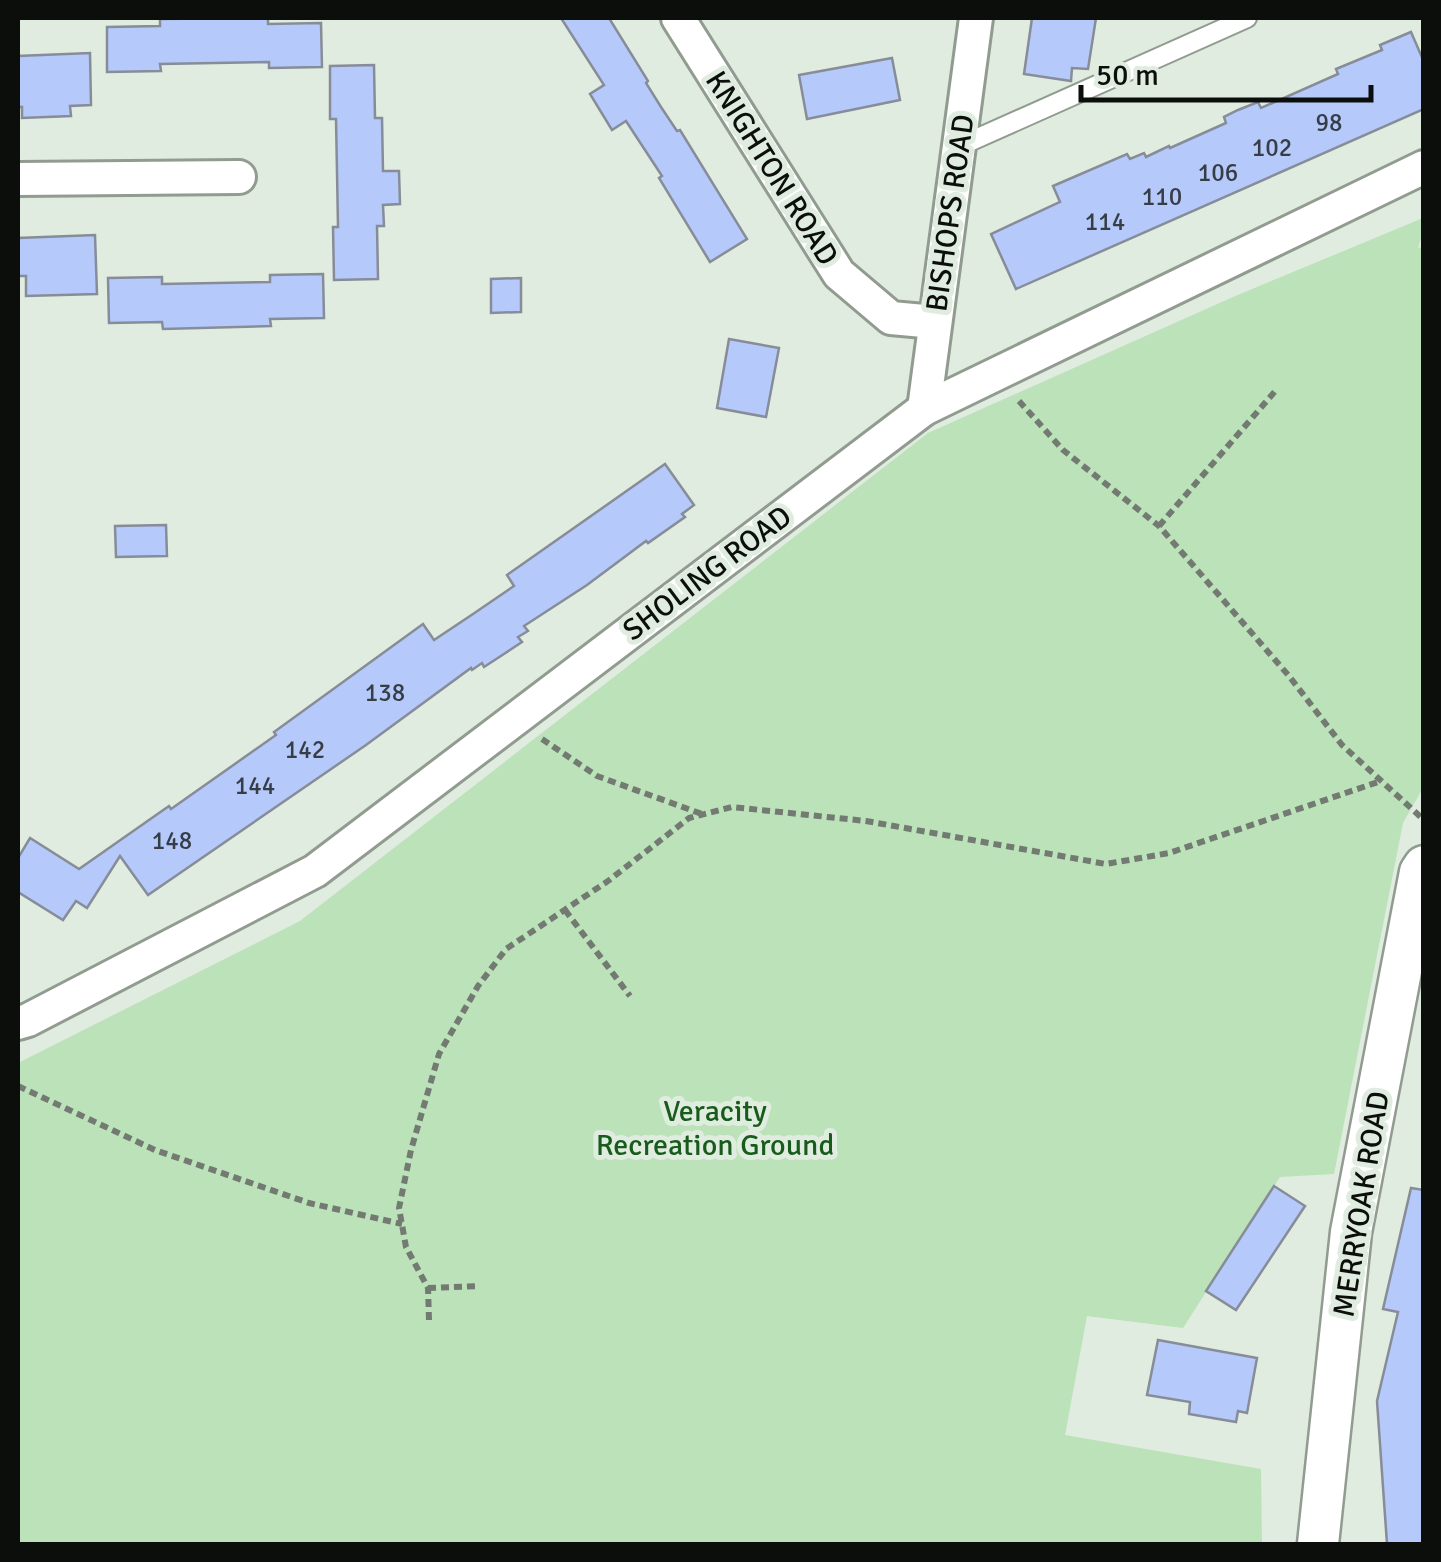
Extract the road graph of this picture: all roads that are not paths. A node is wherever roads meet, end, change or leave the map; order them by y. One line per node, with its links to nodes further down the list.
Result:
1 (678, 18): 8 (street, KNIGHTON ROAD)
2 (976, 18): 4 (street, BISHOPS ROAD)
3 (1246, 18): 4 (lane)
4 (960, 146): 8 (street, BISHOPS ROAD)
5 (1424, 167): 9 (street, SHOLING ROAD)
6 (239, 176): 7 (street)
7 (18, 179)
8 (935, 322): 9 (street, BISHOPS ROAD)
9 (924, 408): 11 (street, SHOLING ROAD)
10 (1422, 871): 12 (street, MERRYOAK ROAD)
11 (18, 1023)
12 (1318, 1544)

